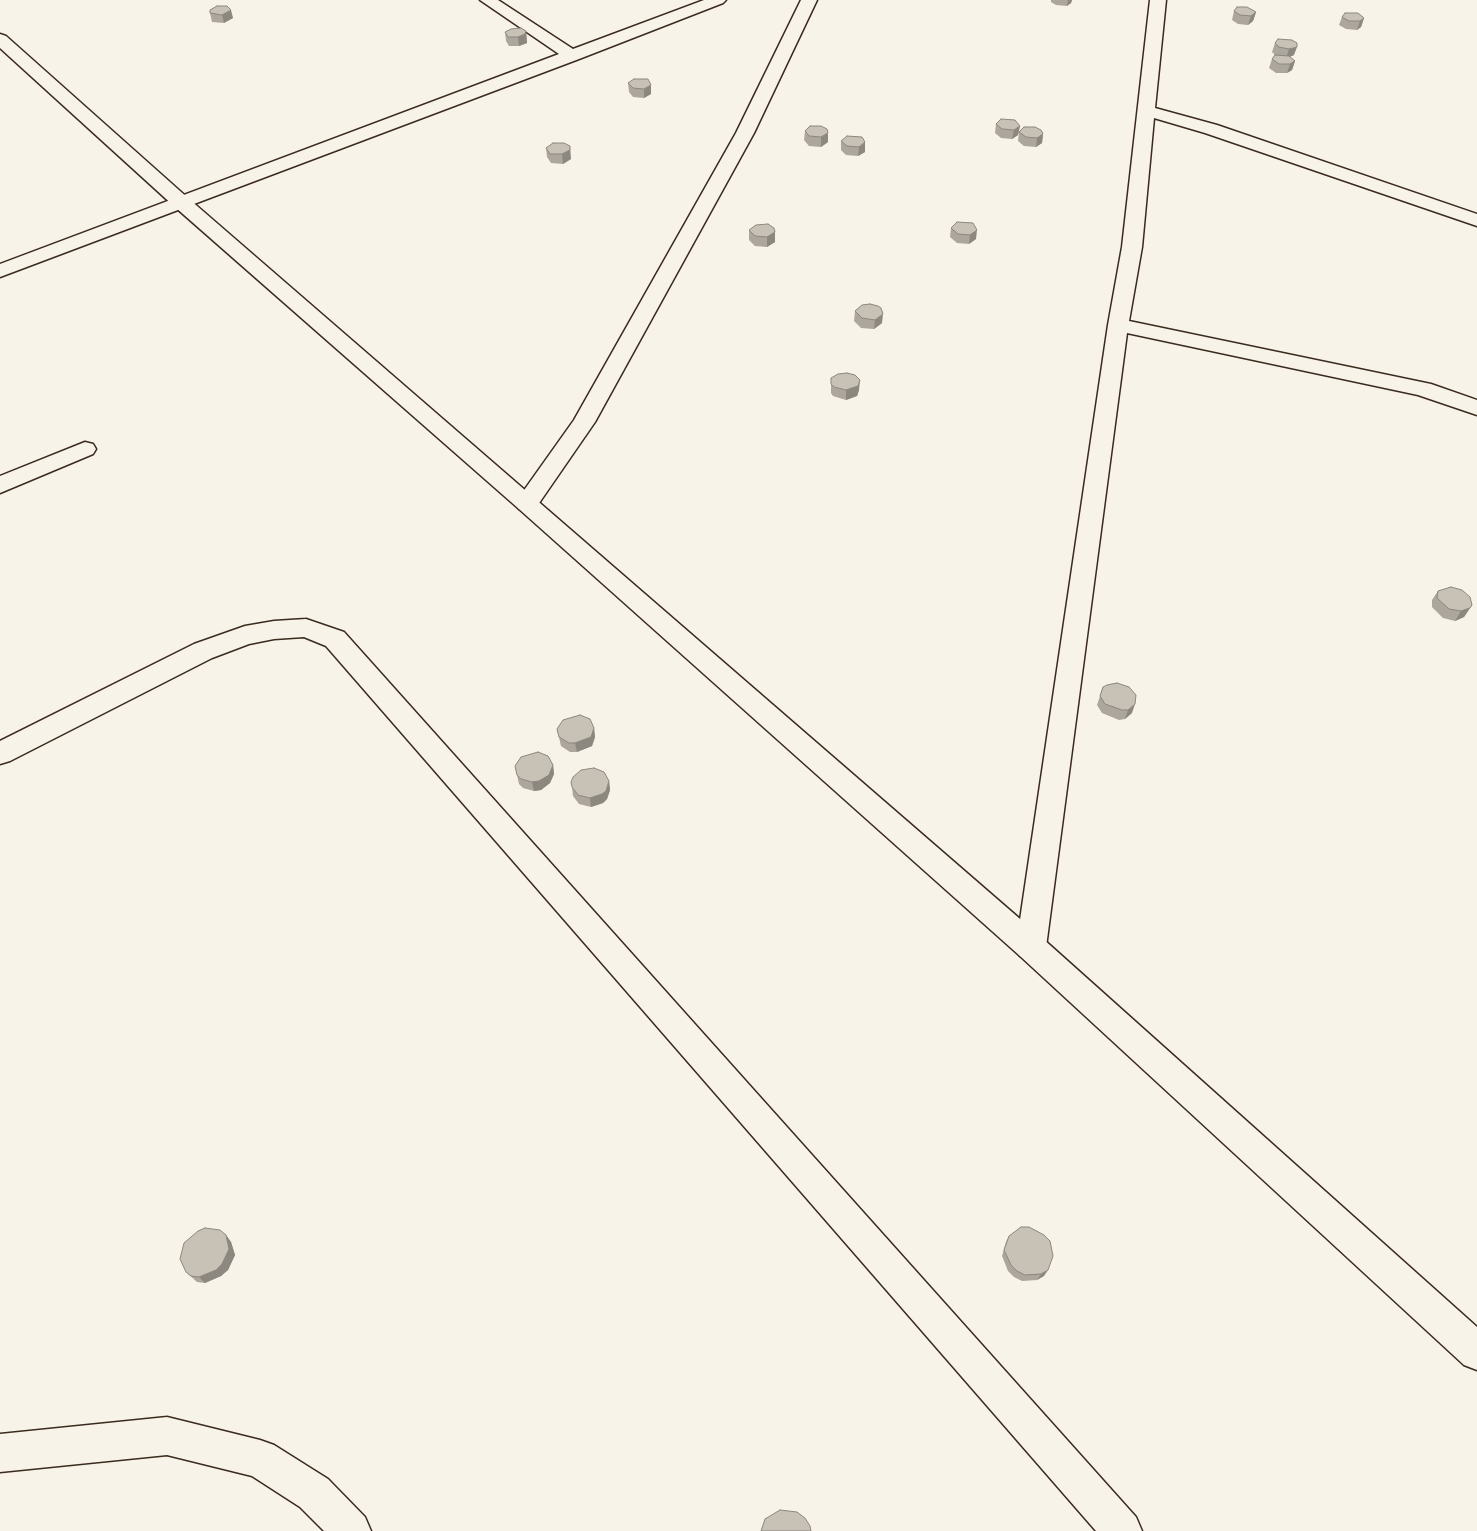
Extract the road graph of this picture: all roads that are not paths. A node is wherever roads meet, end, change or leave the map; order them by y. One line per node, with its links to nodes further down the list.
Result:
1 (488, 0): 6 (street)
2 (718, 0): 6 (street)
3 (809, 0): 15 (street)
4 (1158, 0): 7 (street)
5 (0, 39): 8 (street)
6 (573, 56): 8 (street)
7 (1145, 110): 9 (street); 11 (street)
8 (182, 203): 10 (street); 15 (street)
9 (1477, 220)
10 (0, 271)
11 (1118, 324): 12 (street); 17 (street)
12 (1477, 408)
13 (85, 449): 14 (street)
14 (0, 485)
15 (527, 503): 17 (street)
16 (0, 753): 21 (street)
17 (1030, 946): 18 (street)
18 (1477, 1352)
19 (0, 1453): 20 (street)
20 (351, 1531)
21 (1122, 1531)

